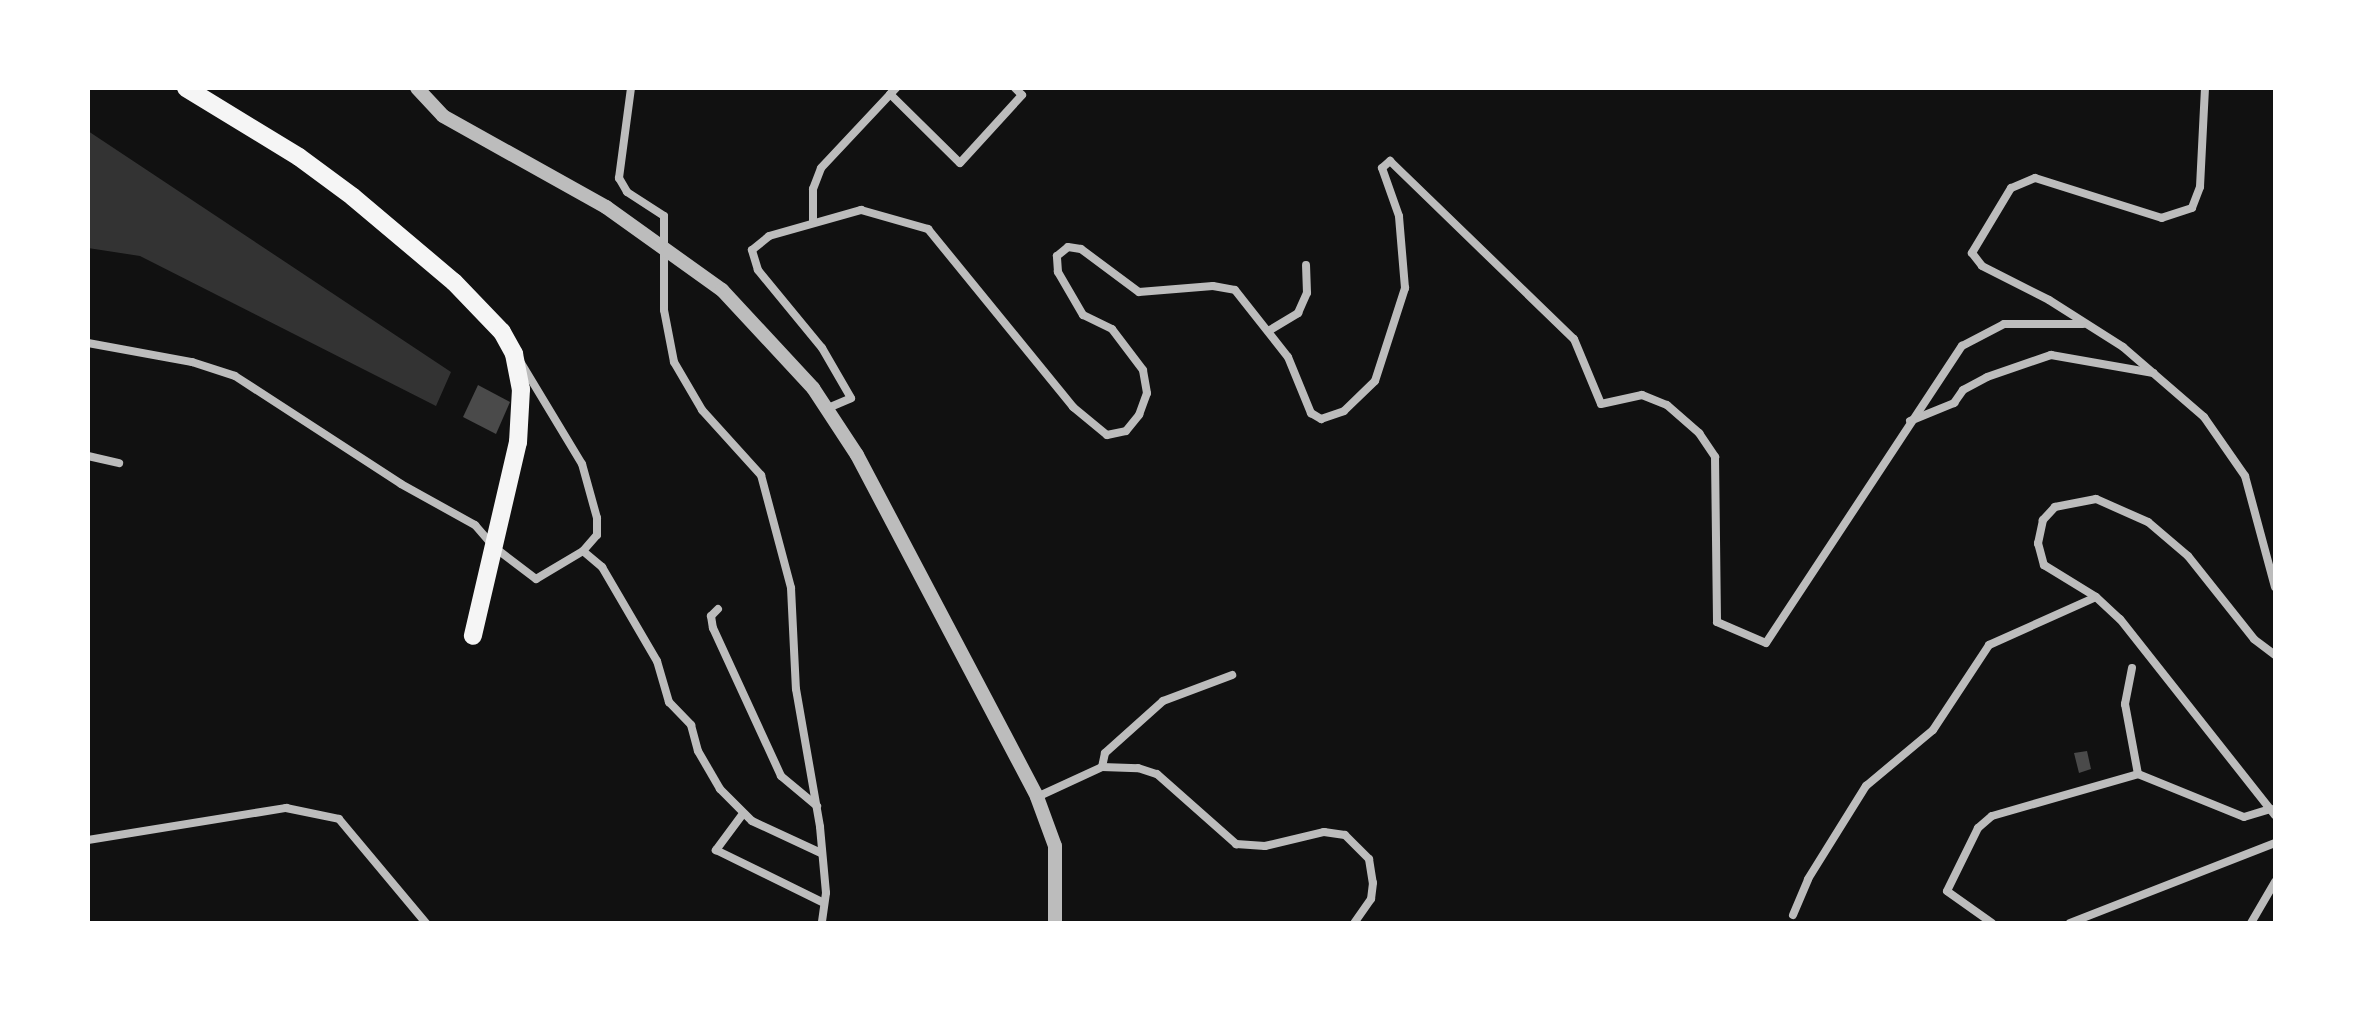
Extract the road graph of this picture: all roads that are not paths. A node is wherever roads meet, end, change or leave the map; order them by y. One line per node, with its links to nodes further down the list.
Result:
1 (186, 88): 13 (highway)
2 (417, 88): 8 (street)
3 (631, 88): 8 (street)
4 (1015, 88): 6 (street)
5 (2205, 88): 10 (street)
6 (893, 91): 7 (street)
7 (813, 221): 11 (street); 15 (street)
8 (664, 247): 15 (street); 31 (street)
9 (1306, 265): 11 (street)
10 (2083, 324): 14 (street); 16 (street)
11 (1270, 330): 16 (street)
12 (88, 343): 19 (street)
13 (514, 354): 19 (highway); 20 (street)
14 (2154, 373): 16 (street); 21 (street)
15 (828, 408): 30 (street)
16 (1910, 421)
17 (88, 456): 18 (street)
18 (119, 463)
19 (494, 547): 20 (street); 24 (highway)
20 (583, 551): 33 (street)
21 (2274, 581)
22 (2096, 597): 25 (street); 32 (street); 39 (street)
23 (718, 609): 31 (street)
24 (473, 636)
25 (2275, 655)
26 (2132, 668): 29 (street)
27 (1232, 675): 28 (street)
28 (1102, 767): 30 (street); 43 (street)
29 (2138, 774): 32 (street); 44 (street)
30 (1037, 797): 42 (street)
31 (818, 807): 36 (street)
32 (2273, 812)
33 (742, 815): 36 (street); 38 (street)
34 (88, 840): 40 (street)
35 (2275, 843): 45 (street)
36 (821, 853): 38 (street)
37 (2275, 882): 46 (street)
38 (824, 903): 41 (street)
39 (1793, 915)
40 (426, 923)
41 (822, 923)
42 (1055, 923)
43 (1354, 923)
44 (1992, 923)
45 (2070, 923)
46 (2251, 923)

